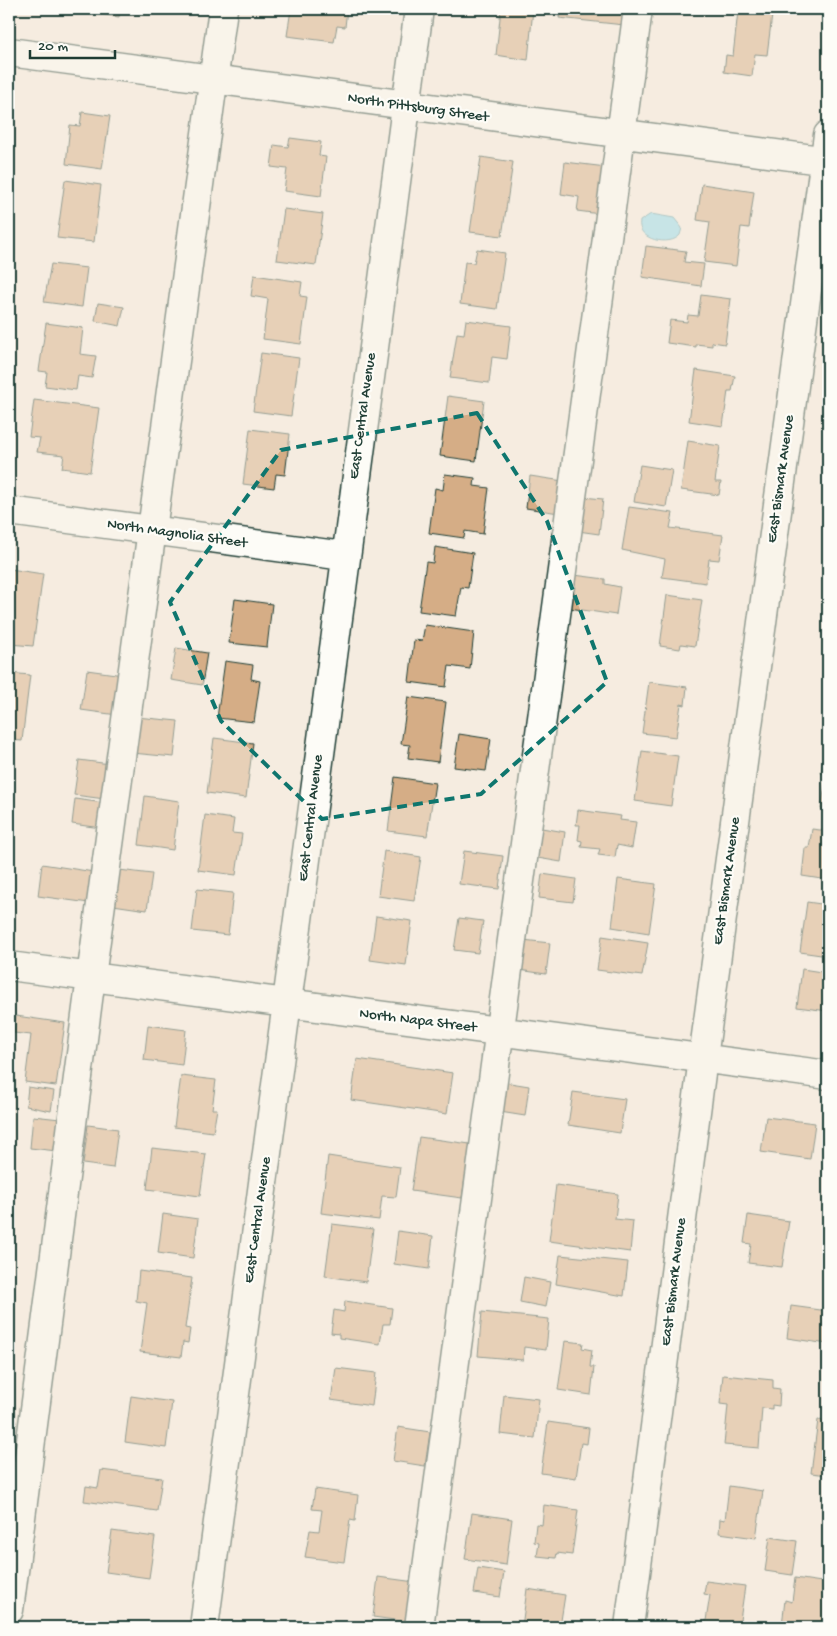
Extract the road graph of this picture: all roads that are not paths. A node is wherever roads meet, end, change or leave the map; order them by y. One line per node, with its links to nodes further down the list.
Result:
1 (223, 9): 5 (street)
2 (419, 9): 6 (street, East Central Avenue)
3 (638, 9): 7 (street)
4 (9, 52): 5 (street, North Pittsburg Street)
5 (214, 80): 6 (street, North Pittsburg Street); 10 (street)
6 (406, 106): 7 (street, North Pittsburg Street); 11 (street, East Central Avenue)
7 (620, 134): 8 (street, North Pittsburg Street); 15 (street)
8 (827, 152): 16 (street, East Bismark Avenue)
9 (9, 511): 10 (street, North Magnolia Street)
10 (152, 530): 11 (street, North Magnolia Street); 13 (street)
11 (344, 556): 14 (street, East Central Avenue)
12 (9, 966): 13 (street, North Napa Street)
13 (91, 977): 14 (street, North Napa Street); 18 (street)
14 (287, 1004): 15 (street, North Napa Street); 19 (street, East Central Avenue)
15 (500, 1032): 16 (street, North Napa Street); 20 (street)
16 (703, 1058): 17 (street, North Napa Street); 21 (street, East Bismark Avenue)
17 (828, 1075)
18 (9, 1610)
19 (204, 1627)
20 (419, 1627)
21 (629, 1627)

